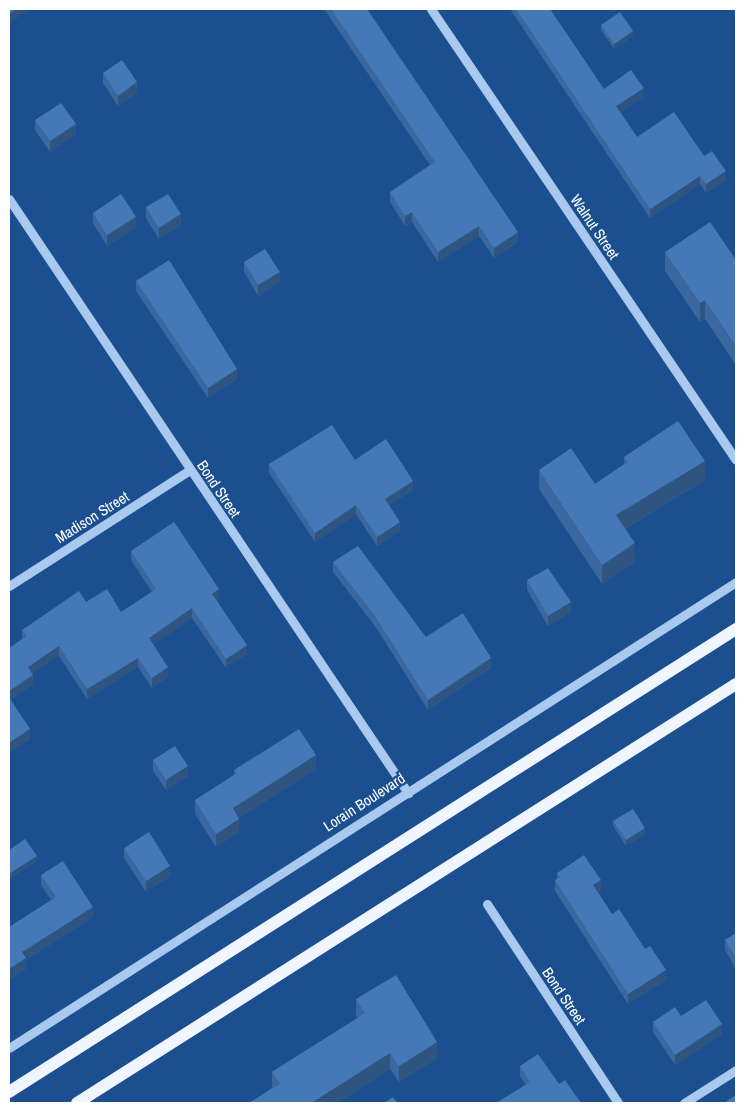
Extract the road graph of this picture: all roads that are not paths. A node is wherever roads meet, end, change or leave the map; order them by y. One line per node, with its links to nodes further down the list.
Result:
1 (431, 9): 3 (street, Walnut Street)
2 (9, 199): 4 (street, Bond Street)
3 (736, 460)
4 (190, 470): 6 (street, Madison Street); 9 (street, Bond Street)
5 (736, 582): 9 (street, Lorain Boulevard)
6 (9, 586)
7 (736, 629): 13 (main road)
8 (736, 684): 14 (main road)
9 (408, 793): 11 (street, Lorain Boulevard)
10 (487, 904): 15 (street, Bond Street)
11 (9, 1048)
12 (736, 1070): 16 (street)
13 (9, 1092)
14 (78, 1103)
15 (618, 1103)
16 (684, 1103)

